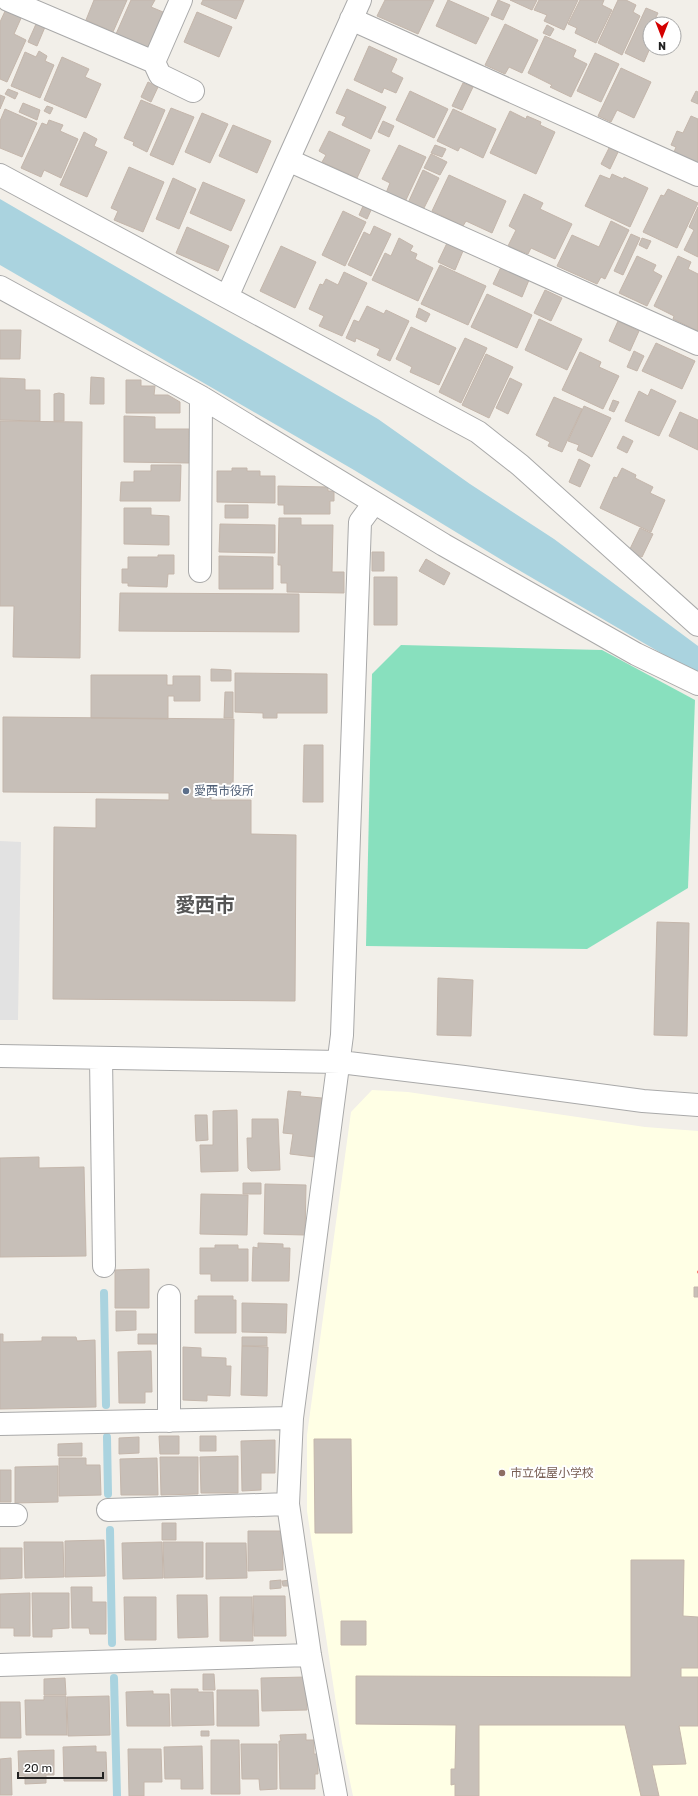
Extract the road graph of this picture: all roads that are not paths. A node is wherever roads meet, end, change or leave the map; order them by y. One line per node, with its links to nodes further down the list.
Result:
1 (8, 0): 5 (street)
2 (181, 0): 5 (street)
3 (360, 0): 4 (street)
4 (351, 20): 7 (street); 9 (street)
5 (154, 62): 6 (street)
6 (193, 91)
7 (288, 160): 11 (street); 12 (street)
8 (0, 175): 11 (street)
9 (698, 175)
10 (0, 287): 13 (street)
11 (227, 297): 16 (street)
12 (698, 344)
13 (201, 396): 14 (street); 15 (street)
14 (374, 503): 17 (street); 20 (street)
15 (200, 571)
16 (698, 625)
17 (698, 684)
18 (0, 1056): 19 (street)
19 (101, 1058): 20 (street); 22 (street)
20 (340, 1062): 21 (street); 24 (street)
21 (698, 1105)
22 (104, 1266)
23 (170, 1296): 25 (street)
24 (292, 1418): 25 (street); 27 (street)
25 (170, 1421): 26 (street)
26 (0, 1424)
27 (288, 1504): 28 (street); 29 (street)
28 (108, 1510)
29 (310, 1655): 30 (street); 31 (street)
30 (0, 1665)
31 (336, 1796)

